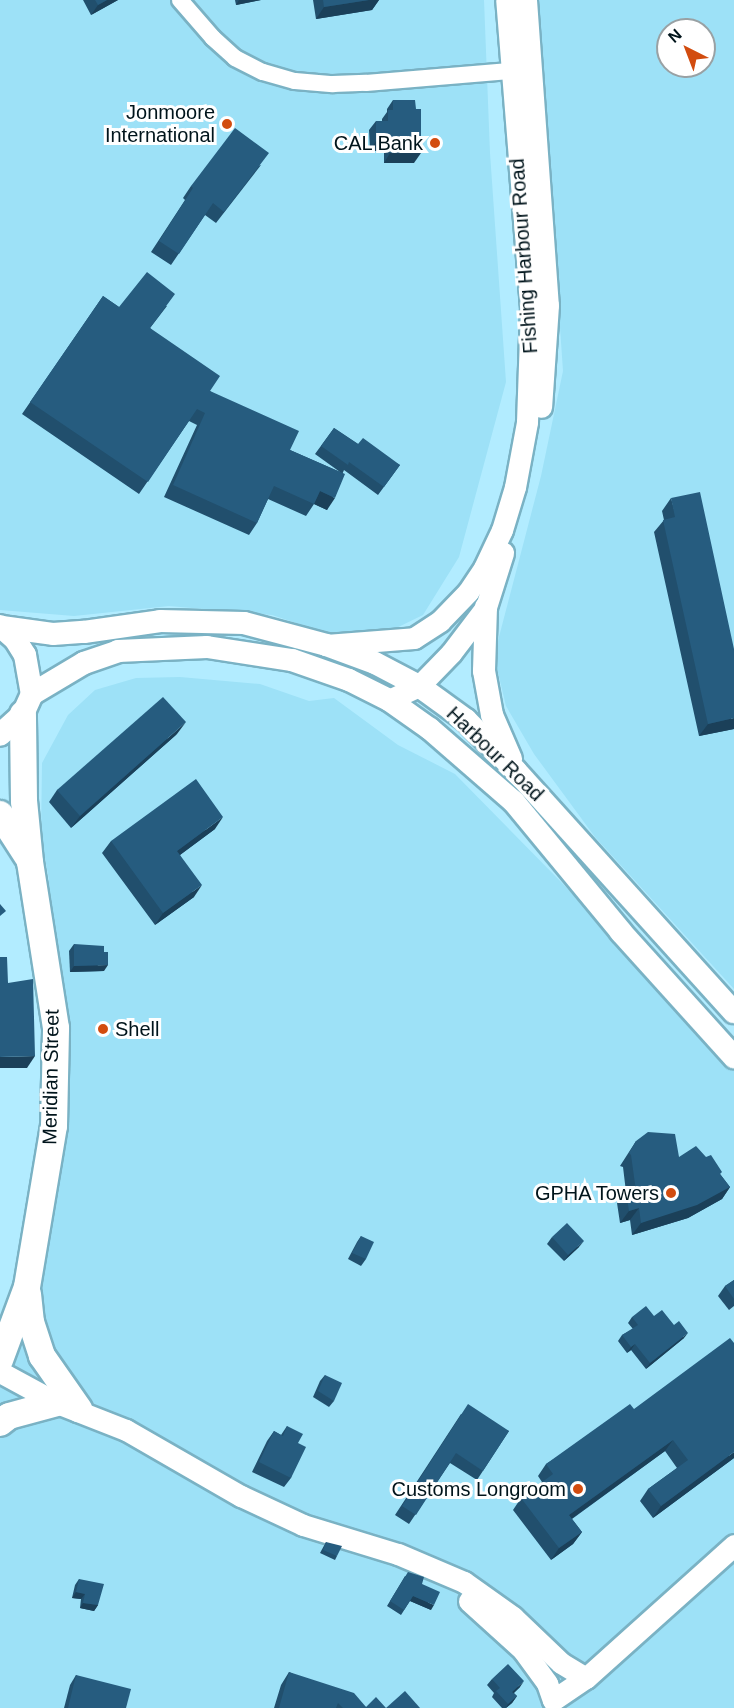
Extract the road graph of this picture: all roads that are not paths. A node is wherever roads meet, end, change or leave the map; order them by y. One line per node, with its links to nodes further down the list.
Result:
1 (180, 0): 4 (street)
2 (506, 0): 4 (street, Fishing Harbour Road)
3 (526, 0): 5 (street, Fishing Harbour Road)
4 (510, 71): 5 (street); 8 (street, Fishing Harbour Road)
5 (533, 81): 6 (street, Fishing Harbour Road)
6 (486, 607): 9 (street, Fishing Harbour Road); 13 (main road)
7 (1, 627): 8 (main road, Harbour Road); 11 (main road)
8 (326, 645): 9 (main road, Harbour Road)
9 (419, 686): 10 (street, Fishing Harbour Road); 13 (main road, Harbour Road)
10 (388, 700): 11 (main road, Harbour Road); 17 (main road, Harbour Road)
11 (28, 704): 12 (main road, Harbour Road); 15 (main road, Meridian Street)
12 (0, 735)
13 (516, 771): 16 (main road, Harbour Road)
14 (0, 814): 15 (main road, Meridian Street)
15 (30, 862): 18 (main road, Meridian Street)
16 (734, 1012)
17 (734, 1057)
18 (27, 1287): 19 (main road, Meridian Street); 21 (main road)
19 (0, 1360)
20 (0, 1372): 21 (street)
21 (68, 1406): 22 (main road); 24 (street)
22 (0, 1423)
23 (734, 1545): 25 (street)
24 (398, 1554): 25 (street); 25 (street)
25 (586, 1678)

